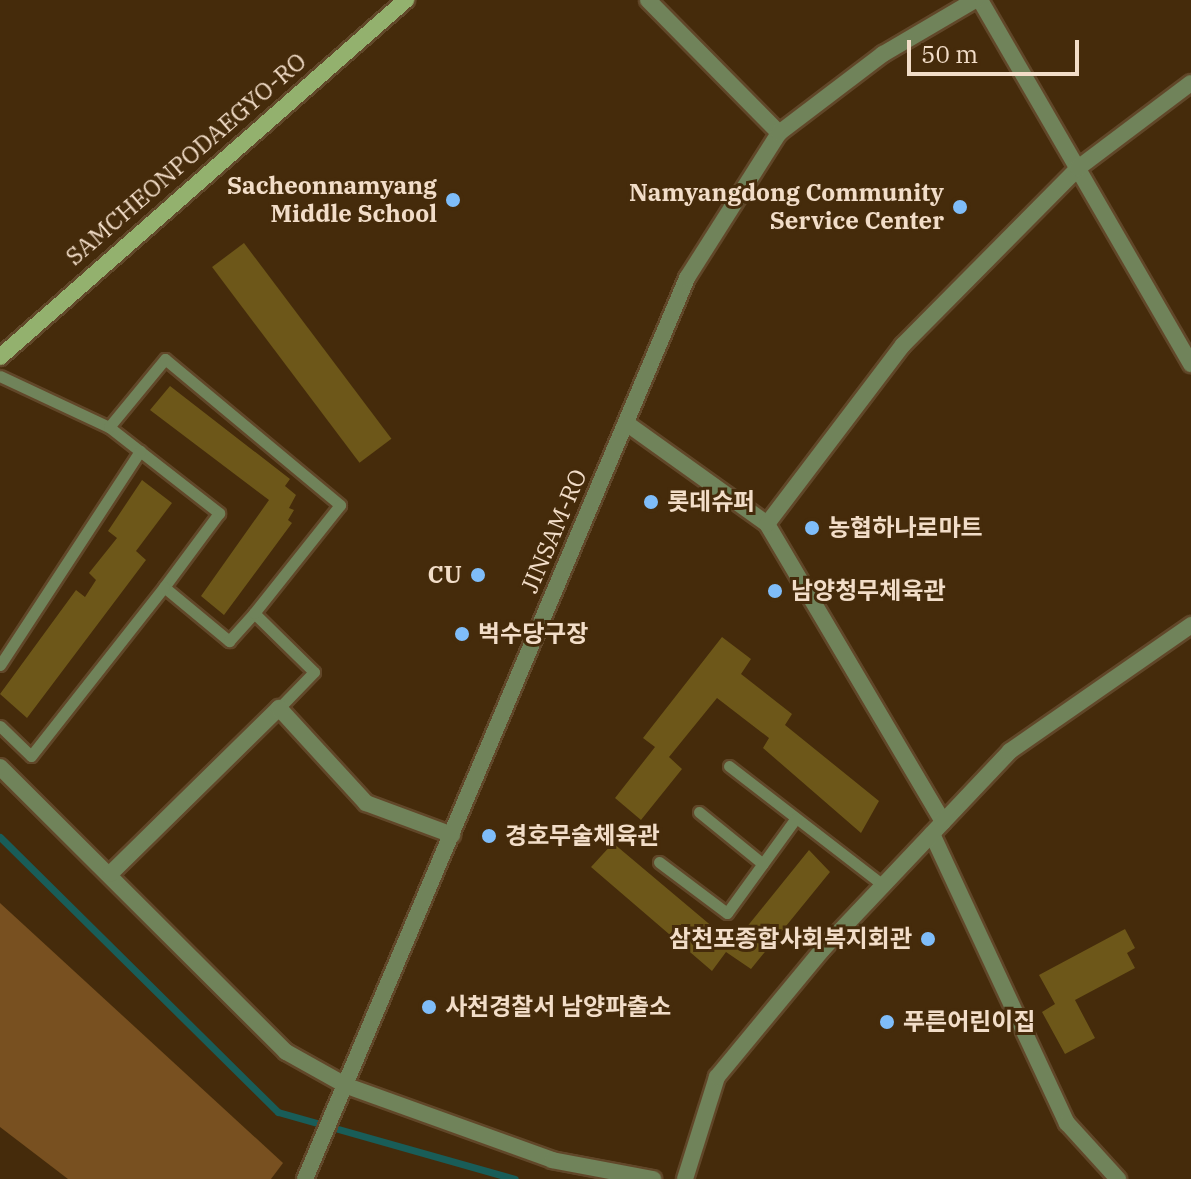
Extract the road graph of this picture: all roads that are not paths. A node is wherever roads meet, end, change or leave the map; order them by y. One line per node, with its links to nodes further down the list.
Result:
1 (406, 0): 7 (main road, SAMCHEONPODAEGYO-RO)
2 (648, 0): 5 (street)
3 (977, 0): 5 (street, JINSAM-RO); 6 (street)
4 (1191, 83): 6 (street)
5 (779, 133): 10 (street, JINSAM-RO)
6 (1078, 168): 8 (street); 13 (street)
7 (0, 357)
8 (1191, 364)
9 (0, 376): 11 (lane)
10 (626, 423): 13 (street); 25 (street, JINSAM-RO)
11 (109, 427): 12 (lane); 15 (lane)
12 (140, 451): 14 (lane); 17 (lane)
13 (767, 524): 24 (street)
14 (164, 587): 15 (lane); 19 (lane)
15 (254, 613): 18 (lane)
16 (1191, 625): 24 (street)
17 (0, 665)
18 (279, 708): 25 (street); 28 (street)
19 (0, 726)
20 (729, 766): 23 (lane)
21 (0, 767): 28 (street)
22 (699, 812): 27 (lane)
23 (796, 818): 27 (lane); 29 (lane)
24 (937, 828): 29 (street); 34 (street)
25 (452, 835): 30 (street, JINSAM-RO)
26 (659, 862): 27 (lane)
27 (763, 864)
28 (110, 874): 30 (street)
29 (883, 885): 33 (street)
30 (347, 1086): 31 (street, JINSAM-RO); 32 (street)
31 (305, 1179)
32 (653, 1179)
33 (685, 1179)
34 (1118, 1179)

